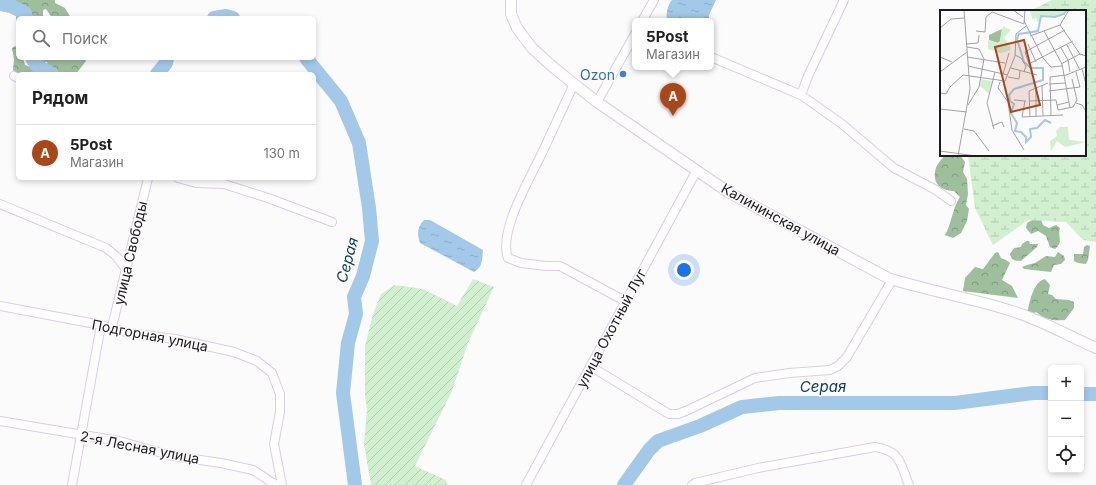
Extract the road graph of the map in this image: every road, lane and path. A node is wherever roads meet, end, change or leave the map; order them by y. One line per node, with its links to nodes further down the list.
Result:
1 (512, 0): 7 (street, Калининская улица)
2 (654, 0): 4 (street)
3 (844, 0): 8 (street)
4 (644, 18)
5 (632, 39): 9 (street)
6 (714, 57): 8 (street)
7 (574, 84): 9 (street, Калининская улица); 18 (street)
8 (801, 96): 13 (street)
9 (597, 102): 10 (street, Калининская улица)
10 (697, 170): 17 (street, Калининская улица); 18 (street, улица Охотный Луг)
11 (148, 180): 16 (street, улица Свободы)
12 (185, 180): 15 (street)
13 (951, 201)
14 (0, 204): 16 (street)
15 (332, 222)
16 (126, 269): 21 (street, улица Свободы)
17 (892, 280): 22 (street, Калининская улица); 23 (street)
18 (625, 302): 23 (street, улица Охотный Луг)
19 (0, 306): 20 (street, Подгорная улица)
20 (101, 325): 21 (street, Подгорная улица); 25 (street)
21 (112, 327): 28 (street, Подгорная улица)
22 (1096, 348)
23 (590, 366): 29 (street, улица Охотный Луг)
24 (0, 421): 25 (street, 2-я Лесная улица)
25 (81, 436): 26 (street); 27 (street, 2-я Лесная улица)
26 (72, 485)
27 (276, 485)
28 (282, 485)
29 (526, 485)
30 (692, 485): 31 (street)
31 (909, 485)

